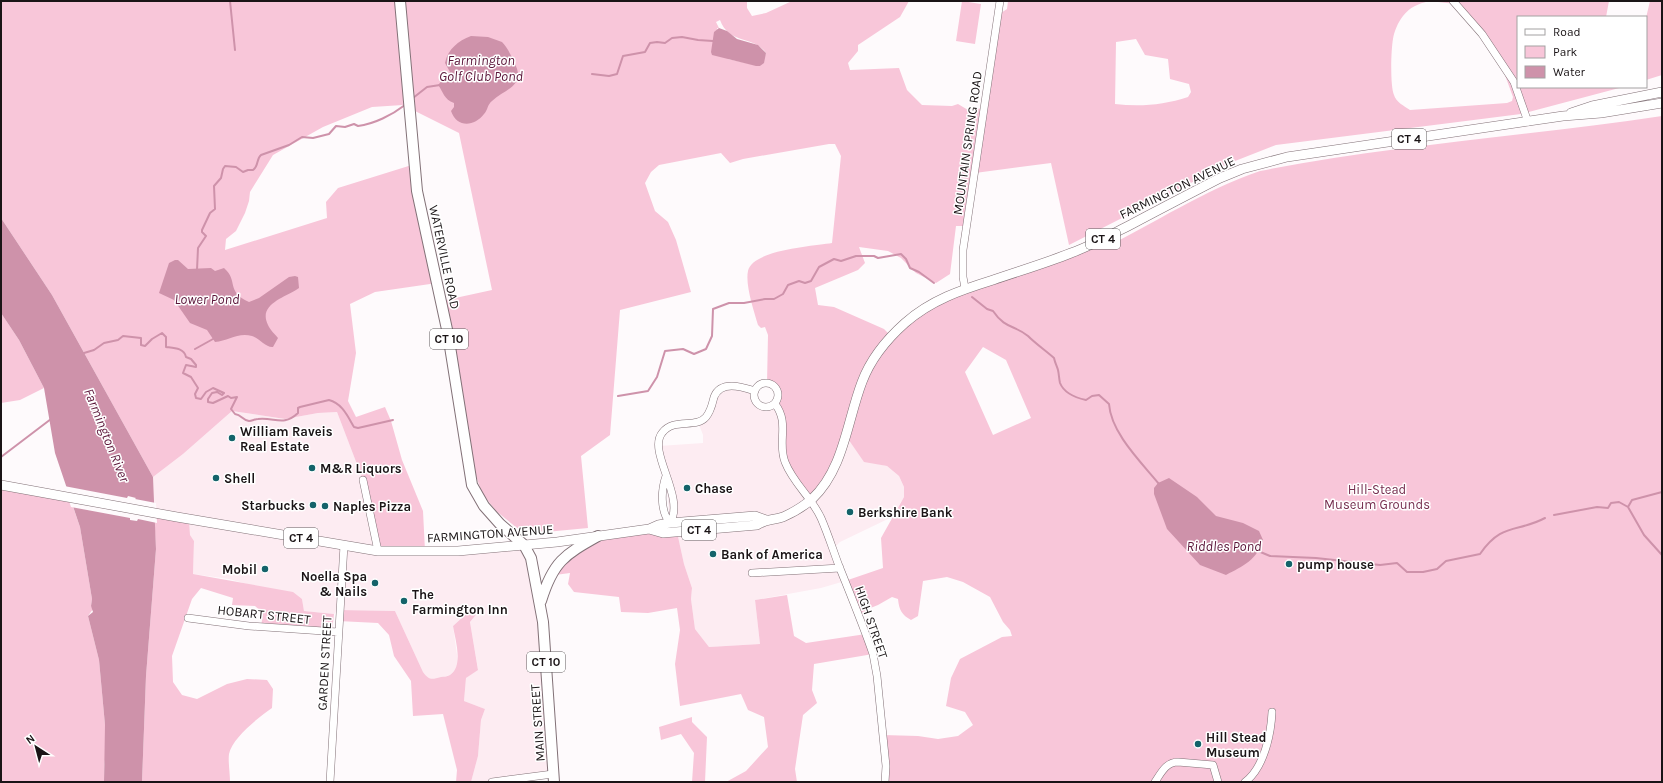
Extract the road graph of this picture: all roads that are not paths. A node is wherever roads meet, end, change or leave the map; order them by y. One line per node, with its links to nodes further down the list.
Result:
1 (400, 1): 18 (highway, WATERVILLE ROAD / CT 10)
2 (1000, 1): 8 (street, MOUNTAIN SPRING ROAD)
3 (1453, 1): 7 (street)
4 (1662, 92): 6 (main road, FARMINGTON AVENUE / CT 4)
5 (1662, 103): 6 (main road, FARMINGTON AVENUE / CT 4)
6 (1563, 116): 7 (main road, FARMINGTON AVENUE / CT 4)
7 (1528, 122): 8 (main road, FARMINGTON AVENUE / CT 4)
8 (965, 288): 13 (main road, FARMINGTON AVENUE / CT 4)
9 (755, 391): 10 (street); 10 (street); 15 (street)
10 (775, 404): 13 (street, HIGH STREET)
11 (363, 480): 20 (street)
12 (1, 485): 19 (main road, FARMINGTON AVENUE / CT 4)
13 (810, 501): 14 (main road, FARMINGTON AVENUE / CT 4); 21 (street, HIGH STREET)
14 (766, 520): 15 (main road, FARMINGTON AVENUE / CT 4); 16 (main road, FARMINGTON AVENUE / CT 4)
15 (670, 523): 16 (main road, FARMINGTON AVENUE / CT 4)
16 (649, 529): 17 (main road, FARMINGTON AVENUE / CT 4)
17 (598, 536): 18 (main road, FARMINGTON AVENUE / CT 4); 23 (highway)
18 (524, 545): 20 (main road, FARMINGTON AVENUE / CT 4); 23 (highway, MAIN STREET / CT 10)
19 (344, 546): 20 (main road, FARMINGTON AVENUE / CT 4); 25 (street, GARDEN STREET)
20 (378, 550)
21 (840, 568): 22 (street); 30 (street, HIGH STREET)
22 (752, 573)
23 (540, 602): 27 (highway, MAIN STREET / CT 10)
24 (188, 618): 25 (street, HOBART STREET)
25 (338, 632): 28 (street, GARDEN STREET)
26 (1272, 712): 33 (street)
27 (554, 778): 29 (street)
28 (330, 782)
29 (492, 782)
30 (885, 782)
31 (1155, 782): 32 (street)
32 (1218, 782)
33 (1245, 782)

